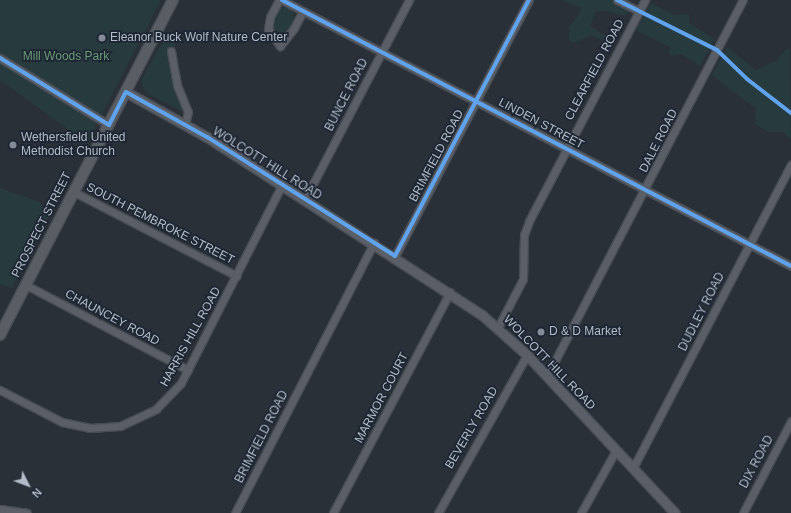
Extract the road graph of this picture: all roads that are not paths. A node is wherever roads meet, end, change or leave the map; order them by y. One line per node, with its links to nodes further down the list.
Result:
1 (173, 0): 13 (main road, PROSPECT STREET)
2 (280, 0): 8 (street, LINDEN STREET); 8 (street)
3 (409, 0): 11 (street, BUNCE ROAD)
4 (529, 0): 14 (street, BRIMFIELD ROAD)
5 (617, 0): 9 (street)
6 (645, 0): 9 (street, CLEARFIELD ROAD)
7 (743, 0): 20 (street, DALE ROAD)
8 (303, 11): 11 (street, LINDEN STREET)
9 (639, 11): 17 (street, CLEARFIELD ROAD)
10 (171, 51): 15 (street)
11 (381, 52): 14 (street, LINDEN STREET); 22 (street, BUNCE ROAD)
12 (0, 58): 16 (street)
13 (126, 92): 15 (street, WOLCOTT HILL ROAD); 16 (main road, PROSPECT STREET)
14 (476, 101): 17 (street, LINDEN STREET); 25 (street, BRIMFIELD ROAD)
15 (185, 124): 19 (street, WOLCOTT HILL ROAD)
16 (109, 125): 21 (main road, PROSPECT STREET)
17 (566, 149): 20 (street, LINDEN STREET); 30 (street, CLEARFIELD ROAD)
18 (791, 165): 24 (street, DUDLEY ROAD)
19 (282, 185): 22 (street, WOLCOTT HILL ROAD); 27 (street, HARRIS HILL ROAD)
20 (645, 190): 24 (street, LINDEN STREET); 34 (street, DALE ROAD)
21 (74, 192): 27 (street, SOUTH PEMBROKE STREET); 28 (main road, PROSPECT STREET)
22 (305, 199): 23 (street, WOLCOTT HILL ROAD)
23 (374, 243): 25 (street, WOLCOTT HILL ROAD); 41 (street, BRIMFIELD ROAD)
24 (750, 245): 26 (street, LINDEN STREET); 38 (street, DUDLEY ROAD)
25 (395, 256): 29 (street, WOLCOTT HILL ROAD)
26 (791, 266)
27 (237, 276): 33 (street, HARRIS HILL ROAD)
28 (26, 285): 31 (main road, PROSPECT STREET); 33 (street, CHAUNCEY ROAD)
29 (450, 292): 30 (street, WOLCOTT HILL ROAD); 42 (street, MARMOR COURT)
30 (498, 327): 32 (street, WOLCOTT HILL ROAD)
31 (0, 335)
32 (527, 355): 34 (street, WOLCOTT HILL ROAD); 43 (street, BEVERLY ROAD)
33 (188, 370): 35 (street, HARRIS HILL ROAD)
34 (547, 376): 37 (street, WOLCOTT HILL ROAD)
35 (0, 390)
36 (791, 421): 46 (street, DIX ROAD)
37 (616, 450): 38 (street, WOLCOTT HILL ROAD); 44 (street)
38 (633, 468): 45 (street, WOLCOTT HILL ROAD)
39 (0, 509): 40 (street)
40 (27, 513)
41 (235, 513)
42 (333, 513)
43 (438, 513)
44 (582, 513)
45 (675, 513)
46 (743, 513)

